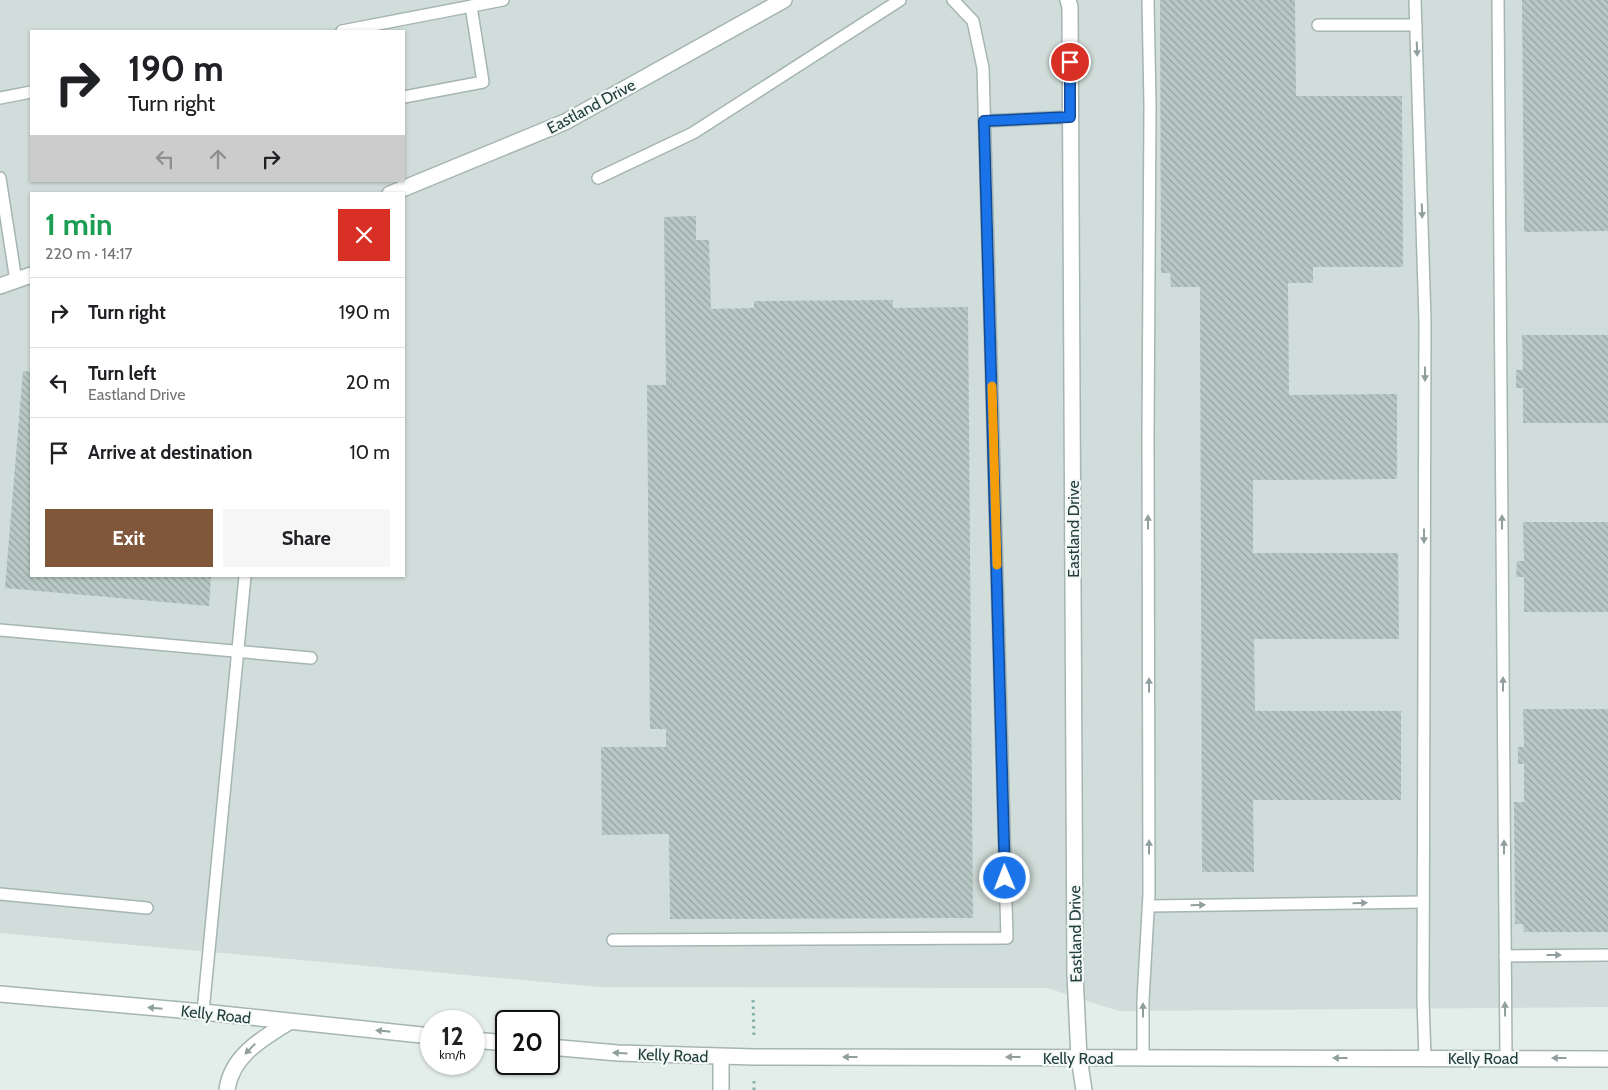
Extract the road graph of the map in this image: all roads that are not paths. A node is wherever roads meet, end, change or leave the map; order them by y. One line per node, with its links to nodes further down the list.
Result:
1 (503, 0): 9 (lane)
2 (784, 0): 20 (street, Eastland Drive)
3 (900, 0): 19 (lane)
4 (953, 0): 17 (lane)
5 (1068, 0): 16 (street, Eastland Drive)
6 (1148, 0): 30 (lane, one-way to 6)
7 (1415, 0): 11 (lane)
8 (1498, 0): 34 (lane, one-way to 8)
9 (471, 6): 12 (lane); 14 (lane)
10 (1318, 25): 11 (lane)
11 (1416, 25): 29 (lane, one-way to 29)
12 (347, 30)
13 (30, 92): 15 (lane)
14 (405, 97)
15 (0, 98)
16 (1070, 117): 17 (lane); 41 (street, Eastland Drive)
17 (984, 121): 32 (lane)
18 (0, 178): 22 (lane)
19 (598, 178)
20 (395, 192)
21 (30, 275): 22 (street)
22 (16, 281): 23 (street)
23 (0, 286)
24 (245, 577): 26 (lane)
25 (0, 630): 26 (lane)
26 (238, 652): 27 (lane); 36 (lane)
27 (311, 658)
28 (0, 894): 31 (lane)
29 (1424, 902): 30 (lane, one-way to 29); 43 (lane)
30 (1149, 906): 42 (lane, one-way to 30)
31 (147, 908)
32 (613, 940)
33 (1608, 955): 34 (lane, one-way to 33)
34 (1505, 956): 44 (lane, one-way to 34)
35 (0, 994): 36 (street, Kelly Road, one-way to 35)
36 (203, 1012): 37 (street, Kelly Road)
37 (289, 1022): 38 (street, Kelly Road, one-way to 37); 46 (street, one-way to 46)
38 (420, 1035)
39 (560, 1049): 40 (street, Kelly Road, one-way to 39)
40 (722, 1057): 41 (street, Kelly Road, one-way to 40); 47 (street)
41 (1079, 1058): 42 (street, Kelly Road); 48 (street, Eastland Drive)
42 (1143, 1058): 43 (street, Kelly Road, one-way to 42)
43 (1425, 1058): 44 (street, Kelly Road)
44 (1506, 1058): 45 (street, Kelly Road, one-way to 44)
45 (1608, 1059)
46 (227, 1090)
47 (721, 1090)
48 (1084, 1090)

